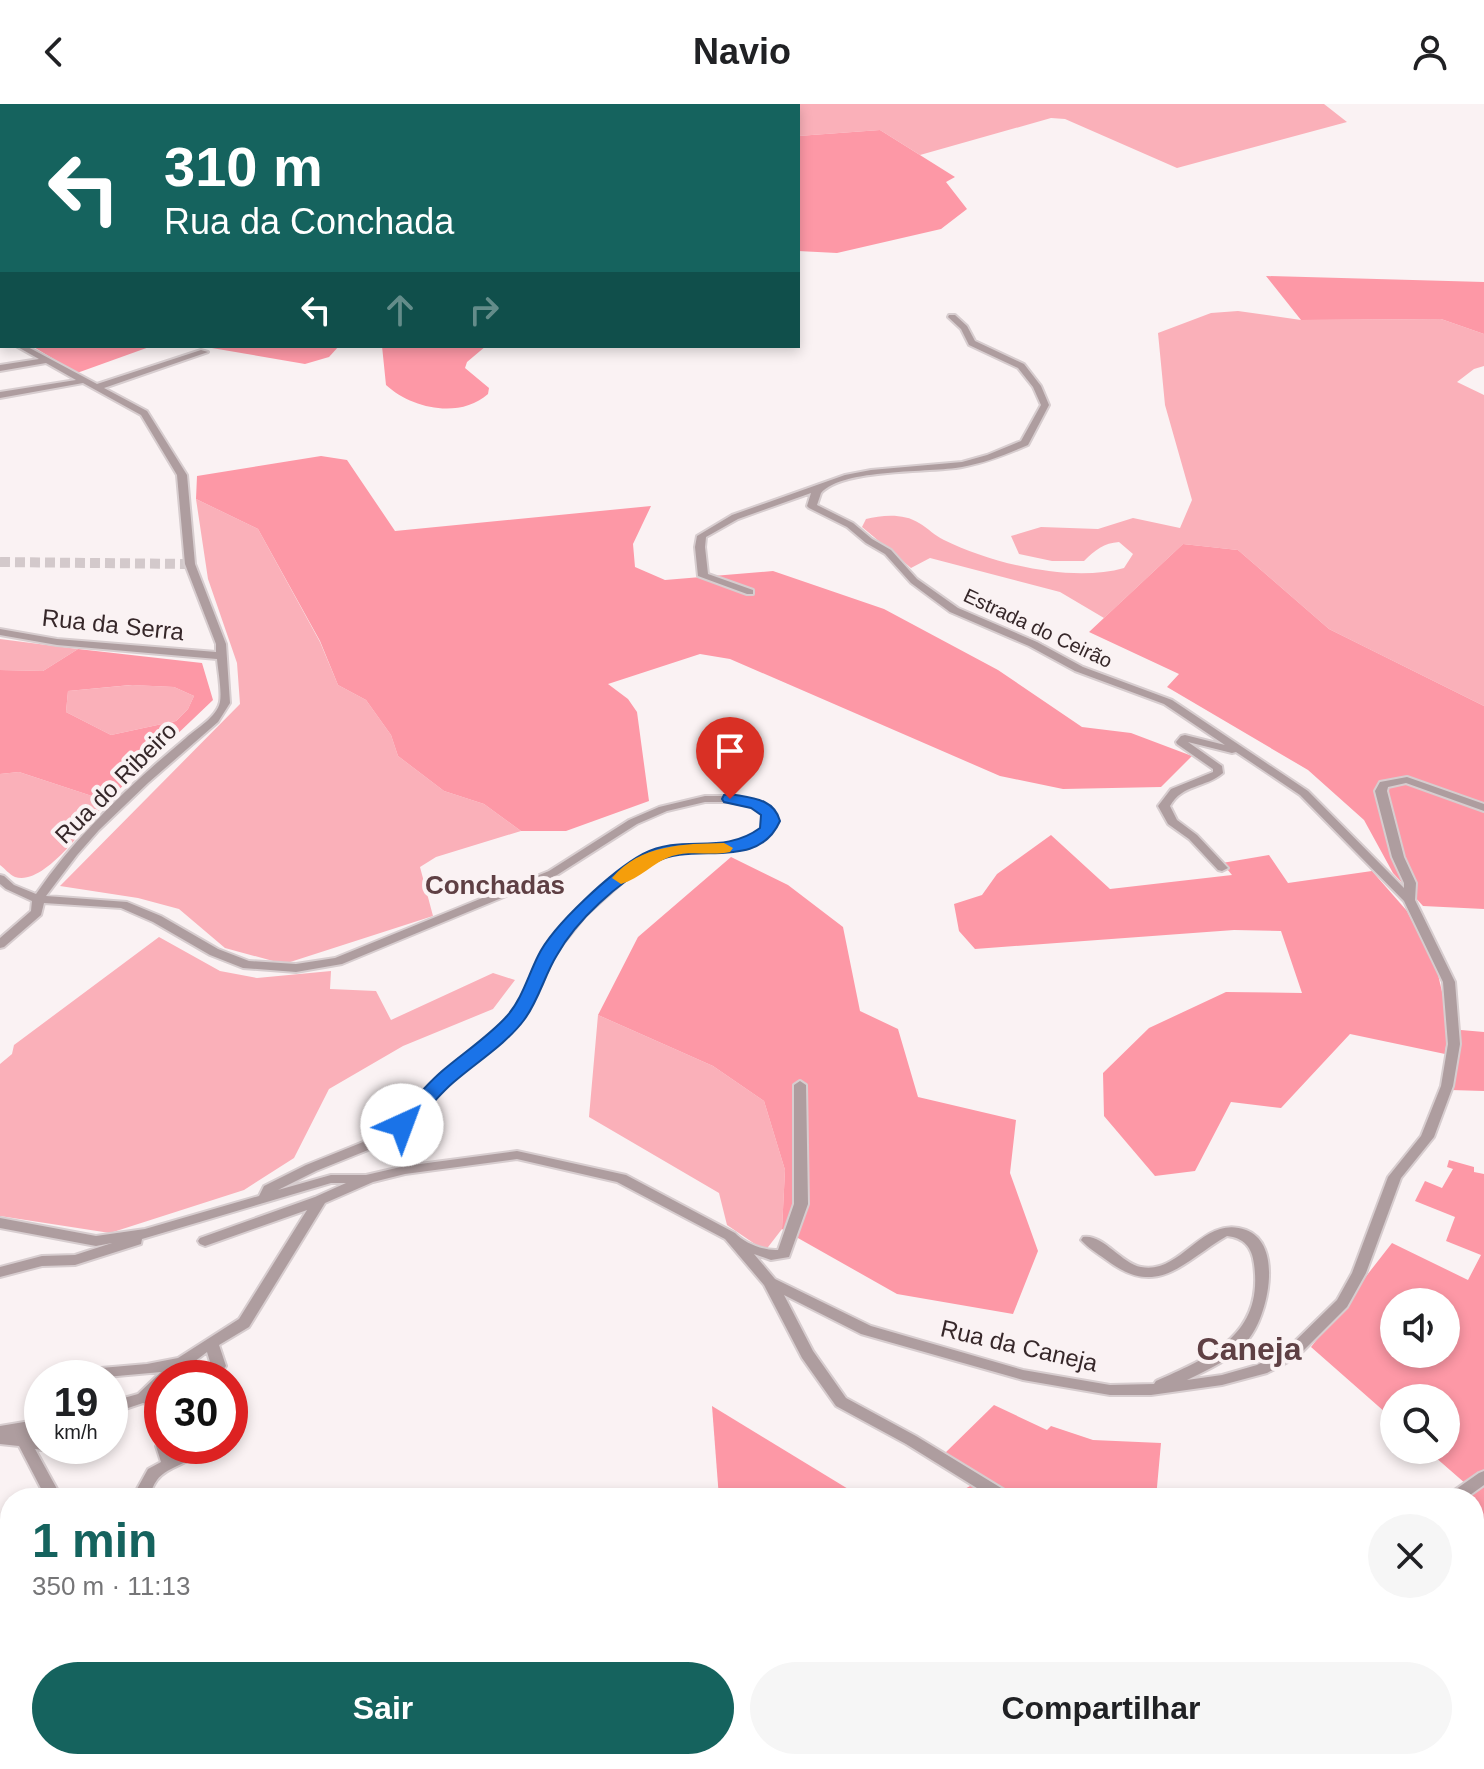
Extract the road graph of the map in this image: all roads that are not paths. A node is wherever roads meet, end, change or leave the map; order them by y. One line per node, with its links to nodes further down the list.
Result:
1 (952, 317): 9 (street)
2 (23, 348): 4 (street, Rua do Ribeiro)
3 (204, 352): 7 (street)
4 (45, 361): 5 (street); 6 (street, Rua do Ribeiro)
5 (0, 368)
6 (82, 381): 7 (street, Rua do Ribeiro); 8 (street)
7 (95, 388): 12 (street, Rua do Ribeiro)
8 (0, 395)
9 (820, 487): 10 (street); 13 (street, Estrada do Ceirão)
10 (750, 592)
11 (0, 632): 12 (street, Rua da Serra)
12 (222, 656): 17 (street, Rua do Ribeiro)
13 (1243, 752): 15 (street); 18 (street)
14 (1484, 808): 18 (street)
15 (1222, 868)
16 (0, 878): 17 (street)
17 (38, 899): 19 (street, Rua do Ribeiro); 22 (street)
18 (1409, 900): 34 (street, Rua da Caneja)
19 (0, 944)
20 (800, 1085): 28 (street)
21 (369, 1179): 22 (street); 23 (street); 28 (street, Rua da Caneja)
22 (266, 1196): 25 (street)
23 (320, 1200): 27 (street); 31 (street)
24 (0, 1223): 25 (street)
25 (145, 1234): 29 (street)
26 (1088, 1240): 34 (street)
27 (205, 1241)
28 (736, 1243): 30 (street, Rua da Caneja)
29 (0, 1272)
30 (770, 1282): 34 (street, Rua da Caneja); 44 (street)
31 (211, 1344): 32 (street); 33 (street)
32 (185, 1360)
33 (217, 1360)
34 (1151, 1390)
35 (143, 1398): 36 (street)
36 (128, 1403)
37 (24, 1431): 38 (street)
38 (0, 1435): 39 (street)
39 (24, 1441)
40 (41, 1464): 42 (street)
41 (169, 1464): 43 (street)
42 (50, 1488)
43 (145, 1488)
44 (989, 1488)

